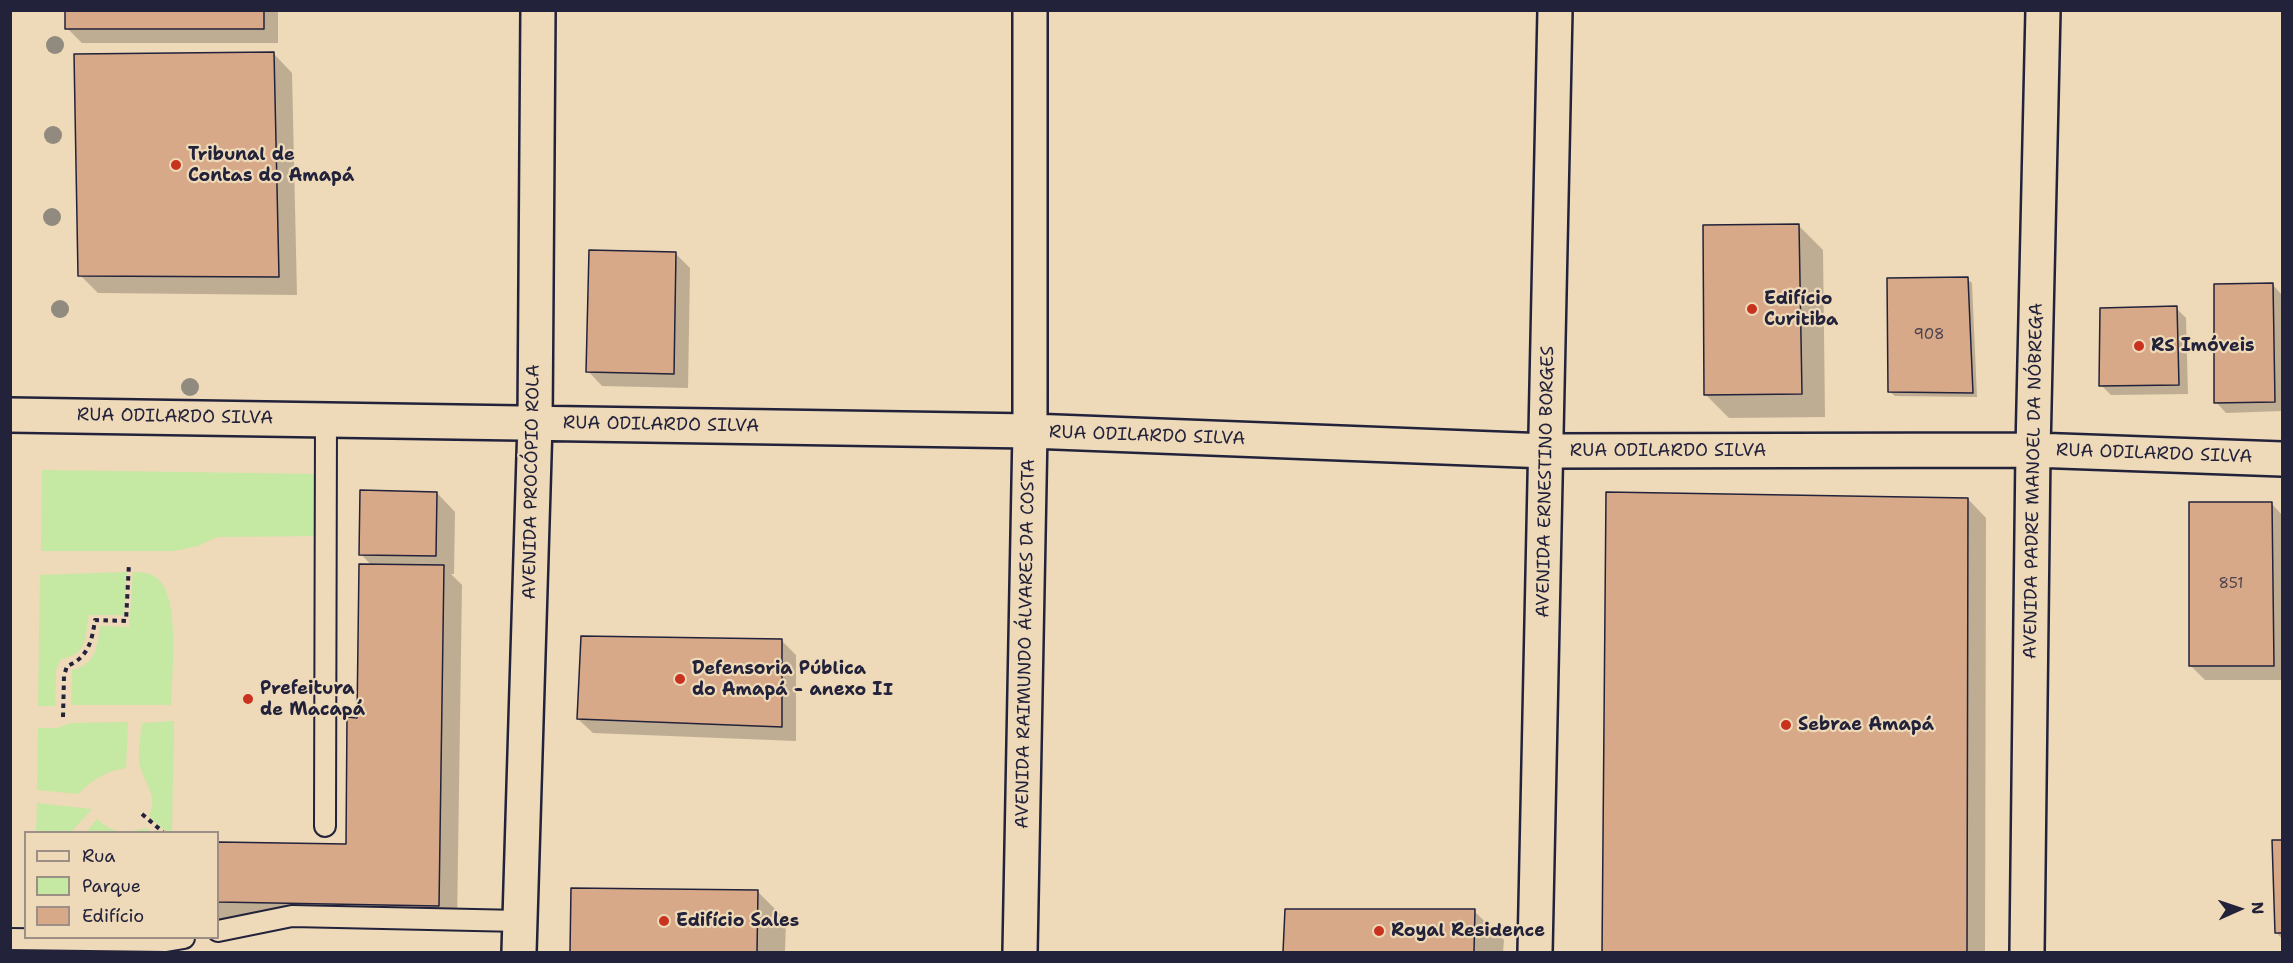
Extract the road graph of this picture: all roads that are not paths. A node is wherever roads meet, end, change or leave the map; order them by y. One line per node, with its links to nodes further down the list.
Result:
1 (538, 10): 7 (street, AVENIDA PROCÓPIO ROLA)
2 (1030, 10): 8 (street, AVENIDA RAIMUNDO ÁLVARES DA COSTA)
3 (1555, 10): 10 (street, AVENIDA ERNESTINO BORGES)
4 (2043, 10): 9 (street, AVENIDA PADRE MANOEL DA NÓBREGA)
5 (10, 415): 6 (street, RUA ODILARDO SILVA)
6 (326, 419): 7 (street, RUA ODILARDO SILVA); 12 (lane)
7 (535, 423): 8 (street, RUA ODILARDO SILVA); 14 (street, AVENIDA PROCÓPIO ROLA)
8 (1030, 431): 10 (street, RUA ODILARDO SILVA); 17 (street, AVENIDA RAIMUNDO ÁLVARES DA COSTA)
9 (2033, 450): 10 (street, RUA ODILARDO SILVA); 11 (street, RUA ODILARDO SILVA); 19 (street, AVENIDA PADRE MANOEL DA NÓBREGA)
10 (1547, 451): 18 (street, AVENIDA ERNESTINO BORGES)
11 (2283, 459)
12 (325, 826)
13 (219, 931): 14 (lane)
14 (519, 937)
15 (10, 939): 16 (lane)
16 (177, 939)
17 (1020, 952)
18 (1535, 952)
19 (2027, 952)

